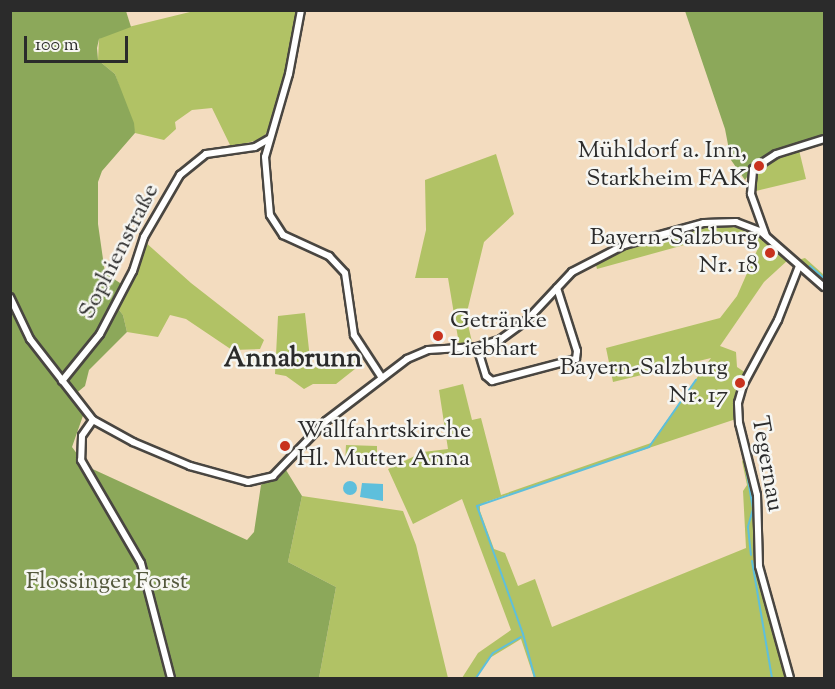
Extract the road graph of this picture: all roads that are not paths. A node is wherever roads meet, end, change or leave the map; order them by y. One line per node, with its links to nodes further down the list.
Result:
1 (301, 10): 2 (street)
2 (269, 139): 4 (street, Sophienstraße); 5 (street)
3 (825, 139): 6 (street)
4 (255, 147): 5 (street); 13 (street, Sophienstraße)
5 (265, 157): 12 (street)
6 (766, 236): 7 (street); 9 (street)
7 (799, 266): 8 (street); 16 (street, Tegernau)
8 (825, 287)
9 (556, 288): 11 (street); 11 (street)
10 (10, 297): 13 (street)
11 (477, 347): 12 (street)
12 (382, 378): 14 (street)
13 (62, 381): 14 (street)
14 (93, 420): 15 (street)
15 (171, 678)
16 (790, 678)

